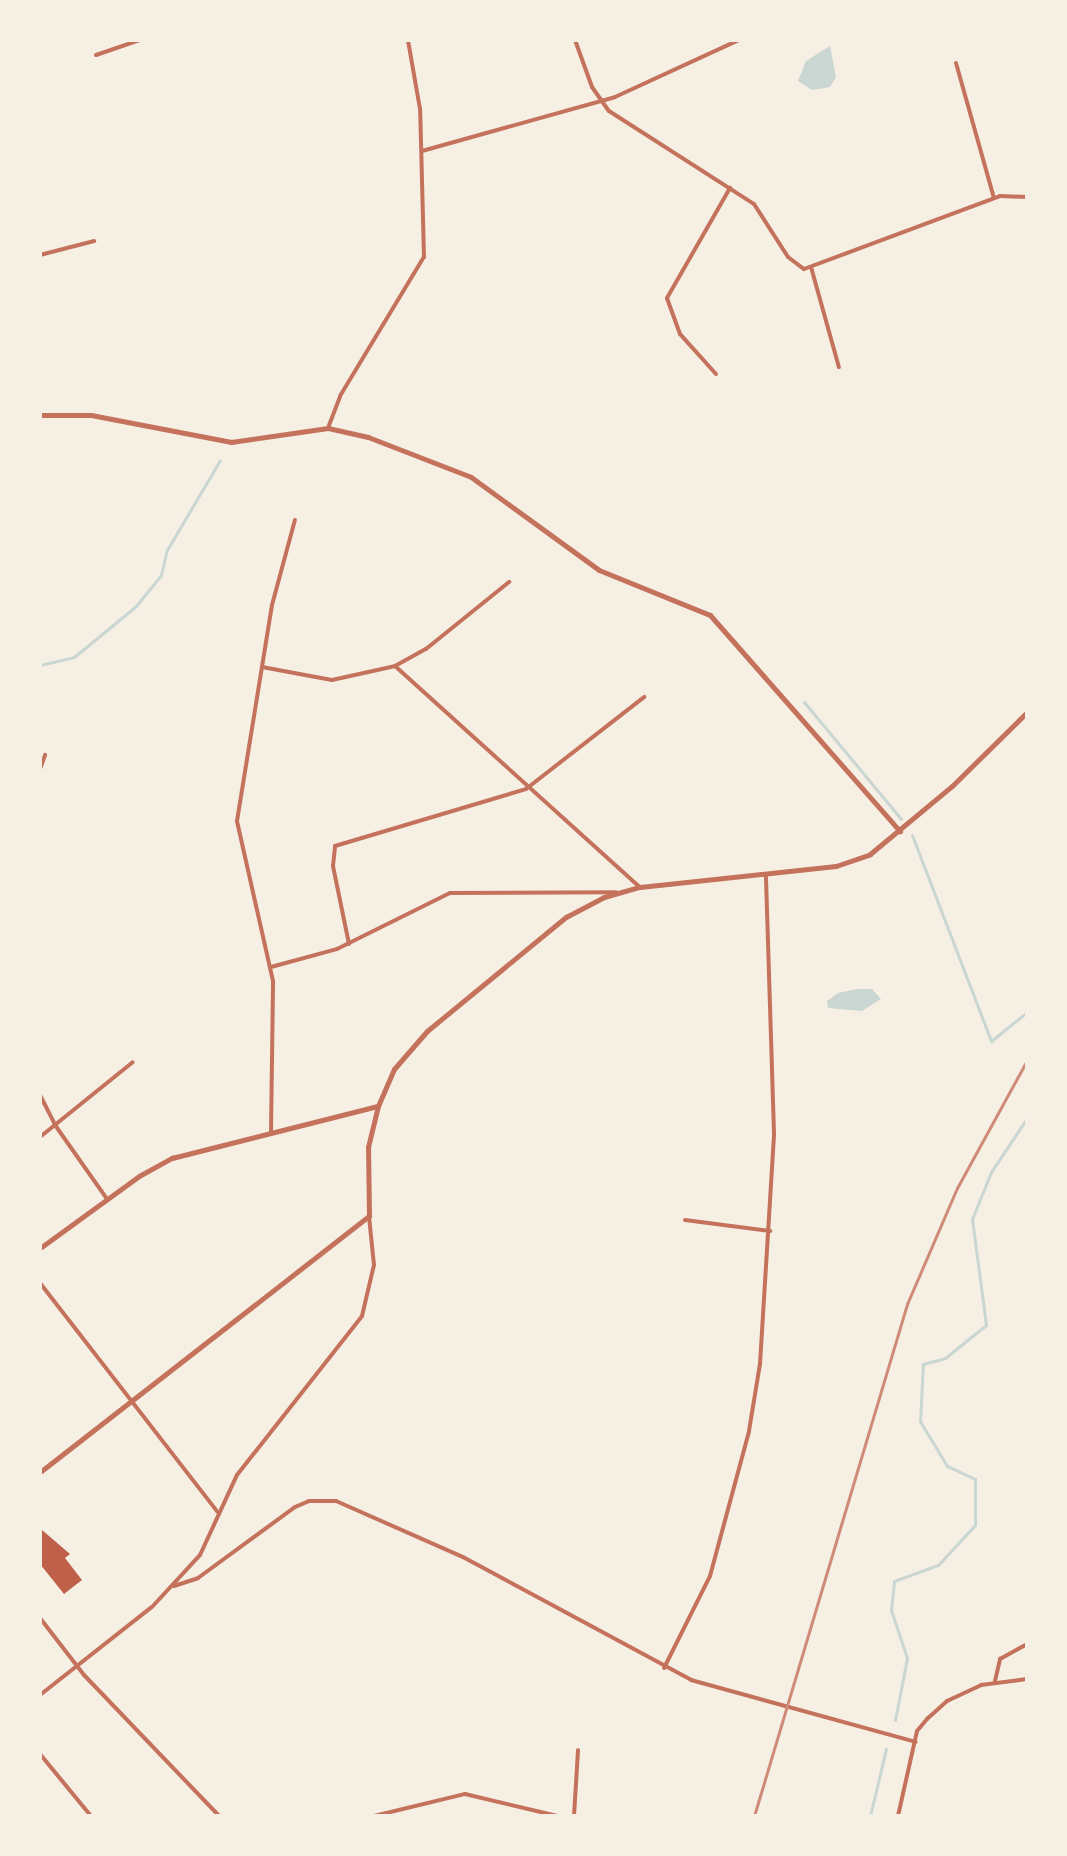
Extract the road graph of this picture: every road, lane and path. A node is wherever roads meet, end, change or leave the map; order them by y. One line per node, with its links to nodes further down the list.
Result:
1 (140, 40): 5 (street)
2 (408, 40): 8 (street)
3 (575, 40): 7 (street)
4 (739, 40): 7 (street)
5 (96, 55)
6 (956, 63): 11 (street)
7 (601, 101): 8 (street); 9 (street)
8 (422, 151): 18 (street)
9 (730, 188): 14 (street); 16 (street)
10 (1027, 197): 11 (street)
11 (994, 198): 14 (street)
12 (94, 241): 13 (street)
13 (40, 255)
14 (811, 267): 15 (street)
15 (839, 367)
16 (716, 374)
17 (40, 415): 18 (street)
18 (328, 428): 28 (street)
19 (295, 520): 22 (street)
20 (509, 582): 21 (street)
21 (395, 666): 22 (street); 27 (street)
22 (262, 667): 33 (street)
23 (644, 697): 27 (street)
24 (1027, 712): 28 (street)
25 (45, 755): 26 (street)
26 (40, 769)
27 (528, 787): 30 (street); 32 (street)
28 (900, 831): 29 (street)
29 (766, 874): 30 (street); 43 (street)
30 (640, 887): 31 (street)
31 (617, 892): 32 (street); 36 (street)
32 (349, 944): 33 (street)
33 (271, 967): 38 (street)
34 (133, 1062): 37 (street)
35 (40, 1095): 37 (street)
36 (378, 1106): 38 (street); 41 (street)
37 (55, 1125): 39 (street); 40 (street)
38 (271, 1131): 40 (street)
39 (40, 1137)
40 (107, 1199): 44 (street)
41 (369, 1216): 46 (street); 48 (street)
42 (685, 1220): 43 (street)
43 (770, 1231): 53 (street)
44 (40, 1248)
45 (40, 1283): 46 (street)
46 (131, 1403): 47 (street); 48 (street)
47 (40, 1472)
48 (217, 1511): 49 (street)
49 (174, 1586): 52 (street); 53 (street)
50 (40, 1618): 52 (street)
51 (1027, 1644): 55 (street)
52 (78, 1666): 56 (street); 61 (street)
53 (664, 1668): 57 (street)
54 (1027, 1679): 55 (street)
55 (995, 1681): 57 (street)
56 (40, 1695)
57 (916, 1742): 65 (street)
58 (578, 1750): 64 (street)
59 (40, 1754): 60 (street)
60 (91, 1816)
61 (219, 1816)
62 (374, 1816): 63 (street)
63 (557, 1816)
64 (574, 1816)
65 (898, 1816)

